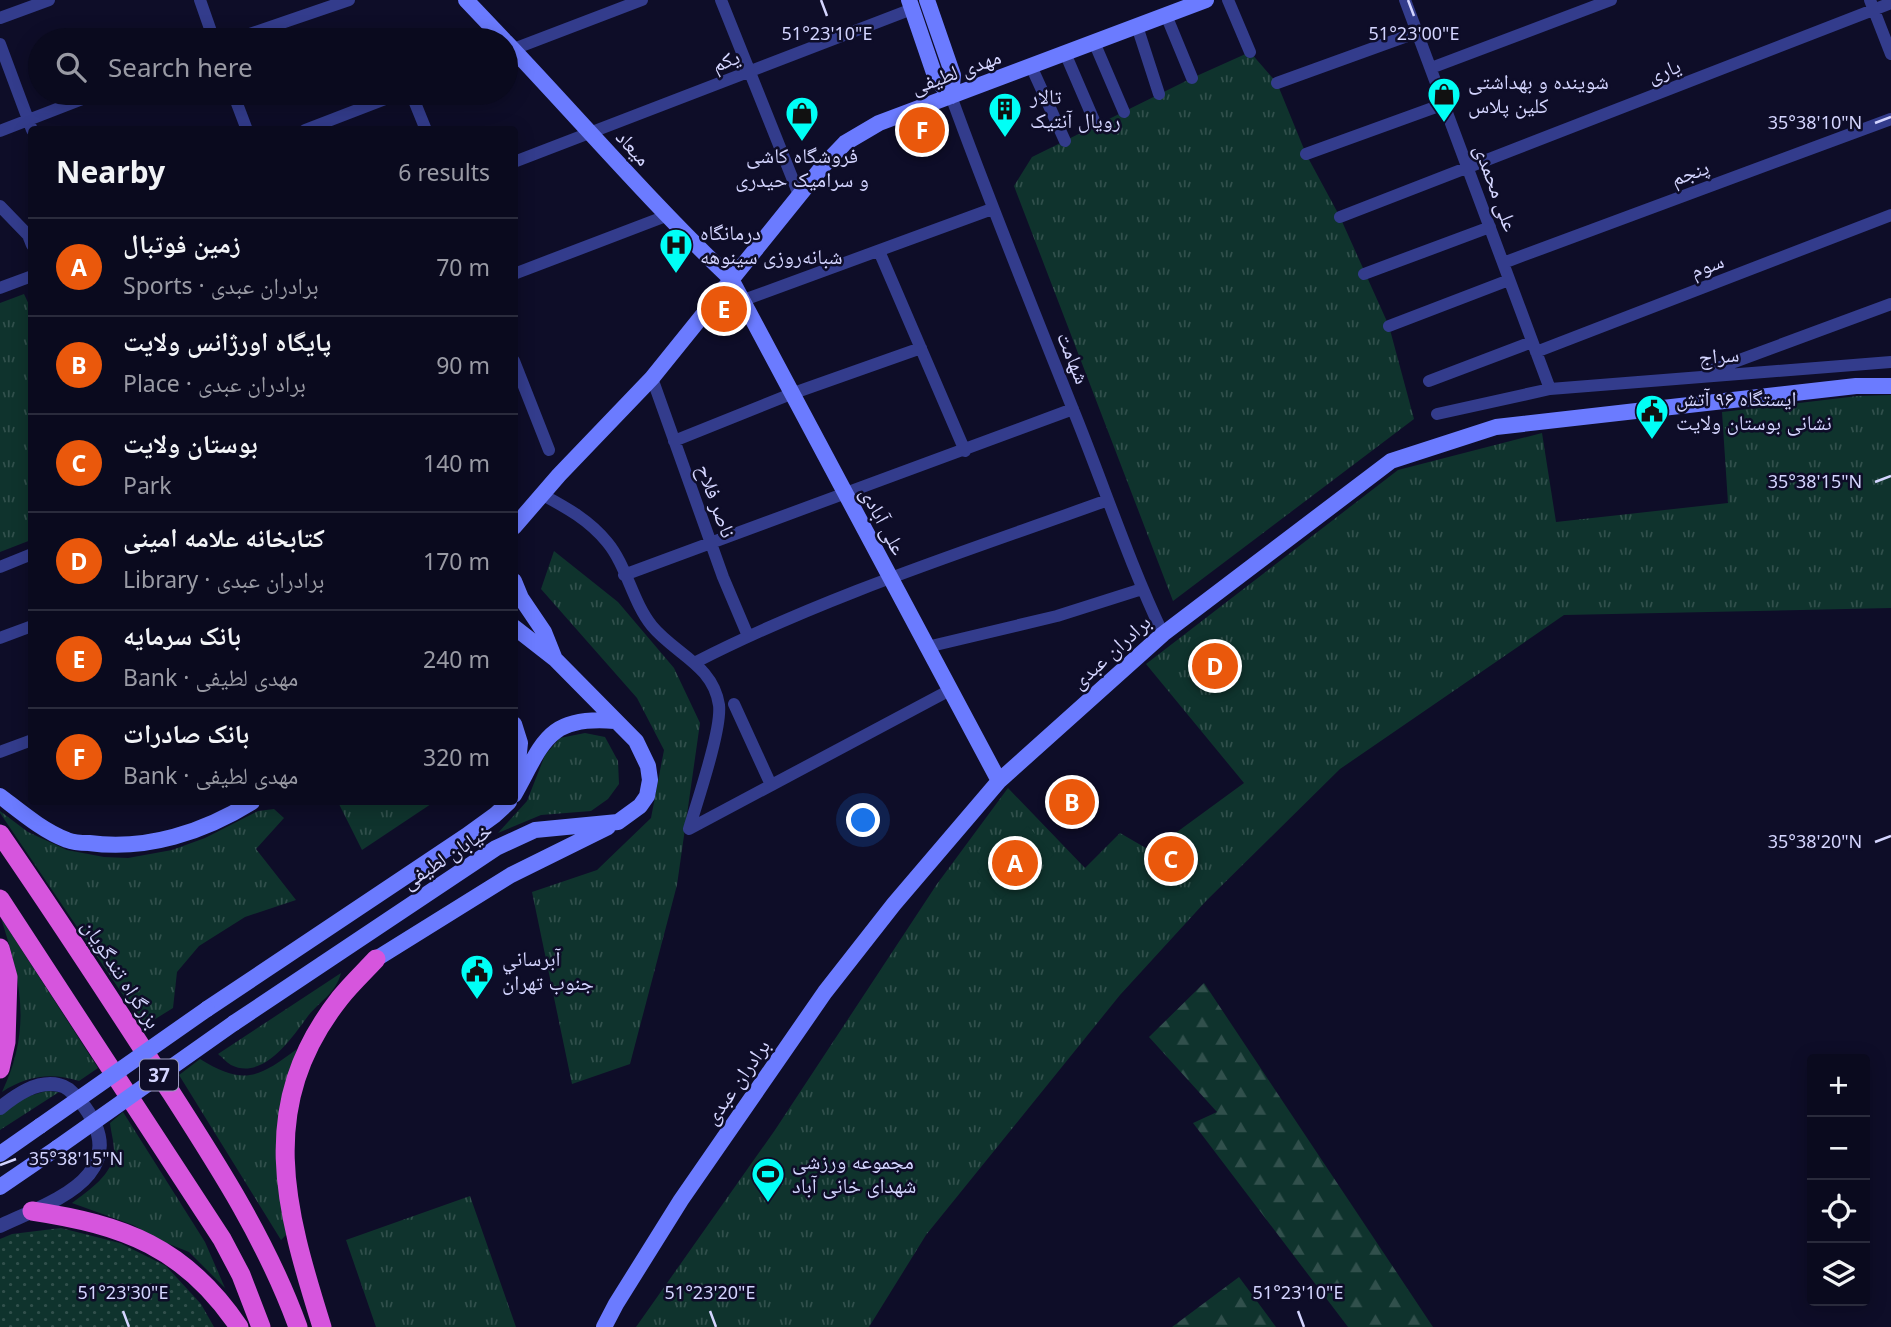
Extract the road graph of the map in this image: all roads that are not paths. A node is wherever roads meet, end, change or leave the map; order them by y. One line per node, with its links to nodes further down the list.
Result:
1 (49, 0): 16 (street)
2 (200, 0): 18 (street)
3 (349, 0): 19 (street)
4 (466, 0): 20 (main road, میعاد)
5 (642, 0): 22 (street)
6 (721, 0): 31 (street)
7 (928, 0): 35 (main road)
8 (1206, 0): 15 (main road, مهدی لطیفی)
9 (1228, 0): 25 (street)
10 (1405, 0): 21 (street, علی محمدی)
11 (1611, 0): 30 (street)
12 (1891, 3): 14 (street, یاری)
13 (911, 5): 31 (street, یکم); 35 (main road)
14 (1872, 5): 27 (street); 53 (street, یاری)
15 (1166, 15): 17 (main road, مهدی لطیفی); 32 (street)
16 (0, 18)
17 (1137, 26): 23 (main road, مهدی لطیفی); 34 (street)
18 (210, 28)
19 (267, 28)
20 (491, 28)
21 (1418, 32): 30 (street, علی محمدی); 33 (street)
22 (518, 42)
23 (1094, 42): 26 (main road, مهدی لطیفی); 41 (street)
24 (0, 44): 43 (street)
25 (1250, 52)
26 (1065, 53): 29 (main road, مهدی لطیفی); 44 (street)
27 (1891, 54)
28 (518, 57): 49 (main road, میعاد)
29 (1031, 66): 35 (main road, مهدی لطیفی); 50 (street)
30 (1431, 68): 36 (street, علی محمدی)
31 (748, 73): 49 (street, یکم); 54 (street)
32 (1192, 78)
33 (1277, 83)
34 (1159, 94)
35 (951, 96): 54 (main road, مهدی لطیفی); 56 (street, شهامت)
36 (1444, 104): 51 (street); 53 (street, علی محمدی)
37 (72, 105): 43 (street)
38 (238, 105): 45 (street)
39 (370, 105): 46 (street)
40 (416, 105): 47 (street)
41 (1124, 112)
42 (1891, 119): 63 (street, پنجم)
43 (30, 125): 48 (street)
44 (1096, 125)
45 (245, 126)
46 (315, 126)
47 (424, 126)
48 (0, 131)
49 (592, 133): 52 (street, یکم); 58 (main road, میعاد)
50 (1065, 141)
51 (1306, 154)
52 (518, 161)
53 (1468, 167): 59 (street, یاری); 60 (street, علی محمدی)
54 (799, 195): 67 (main road, مهدی لطیفی)
55 (0, 206): 61 (street)
56 (992, 209): 62 (street); 83 (street, شهامت)
57 (1891, 215): 73 (street, سوم)
58 (666, 216): 64 (street); 67 (main road, میعاد)
59 (1340, 217)
60 (1490, 227): 63 (street, علی محمدی); 65 (street)
61 (28, 236)
62 (879, 251): 70 (street); 74 (street)
63 (1503, 263): 68 (street, علی محمدی)
64 (518, 272)
65 (1364, 274)
66 (28, 278): 69 (street)
67 (731, 279): 70 (main road, علی آبادی); 77 (main road, مهدی لطیفی)
68 (1509, 280): 72 (street); 73 (street, علی محمدی)
69 (0, 288)
70 (741, 301): 82 (main road, علی آبادی)
71 (1891, 304): 76 (street)
72 (1389, 326)
73 (1534, 347): 78 (street, سوم); 80 (street, علی محمدی)
74 (921, 348): 82 (street); 87 (street)
75 (1891, 362): 76 (street, سراج)
76 (1694, 377): 80 (street, سراج)
77 (652, 378): 85 (street, ناصر فلاح); 88 (main road, مهدی لطیفی)
78 (1429, 381)
79 (1891, 386): 101 (main road, برادران عبدی)
80 (1550, 389): 84 (street, سراج)
81 (520, 390): 86 (street)
82 (791, 394): 85 (street); 89 (main road, علی آبادی)
83 (1073, 409): 87 (street); 90 (street, شهامت)
84 (1437, 414)
85 (674, 441): 92 (street, ناصر فلاح)
86 (549, 450)
87 (965, 451): 89 (street)
88 (543, 495): 91 (main road, مهدی لطیفی); 95 (street)
89 (845, 495): 92 (street); 96 (main road, علی آبادی)
90 (1108, 500): 96 (street); 97 (street, شهامت)
91 (518, 523)
92 (711, 543): 95 (street); 102 (street, ناصر فلاح)
93 (28, 556): 94 (street)
94 (0, 567)
95 (624, 575): 106 (street)
96 (890, 579): 102 (street); 104 (main road, علی آبادی)
97 (1142, 589): 101 (street, شهامت); 104 (street)
98 (518, 591): 105 (main road)
99 (28, 628): 103 (street)
100 (518, 630): 105 (main road)
101 (1163, 634): 114 (main road, برادران عبدی)
102 (748, 636): 106 (street)
103 (0, 638)
104 (927, 647): 107 (main road, علی آبادی)
105 (555, 659): 109 (main road)
106 (696, 662): 115 (street)
107 (950, 690): 114 (main road, علی آبادی); 115 (street)
108 (734, 704): 115 (street)
109 (615, 721): 116 (main road); 120 (main road)
110 (518, 737): 113 (main road)
111 (28, 742): 112 (street)
112 (0, 752)
113 (518, 760)
114 (999, 781): 135 (main road, برادران عبدی)
115 (771, 785)
116 (518, 786)
117 (0, 796): 118 (main road)
118 (246, 805)
119 (506, 805): 127 (main road, خیابان لطیفی, bridge)
120 (618, 822): 124 (main road); 128 (main road, خیابان لطیفی, bridge)
121 (0, 834): 133 (highway, بزرگراه تندگویان / 37)
122 (0, 899): 132 (highway, 37)
123 (0, 948): 125 (highway)
124 (376, 958): 134 (highway)
125 (0, 1069)
126 (0, 1108): 129 (street)
127 (0, 1154)
128 (0, 1187)
129 (33, 1211): 130 (street); 131 (highway)
130 (0, 1226)
131 (239, 1327)
132 (261, 1327)
133 (298, 1327)
134 (322, 1327)
135 (604, 1327)

